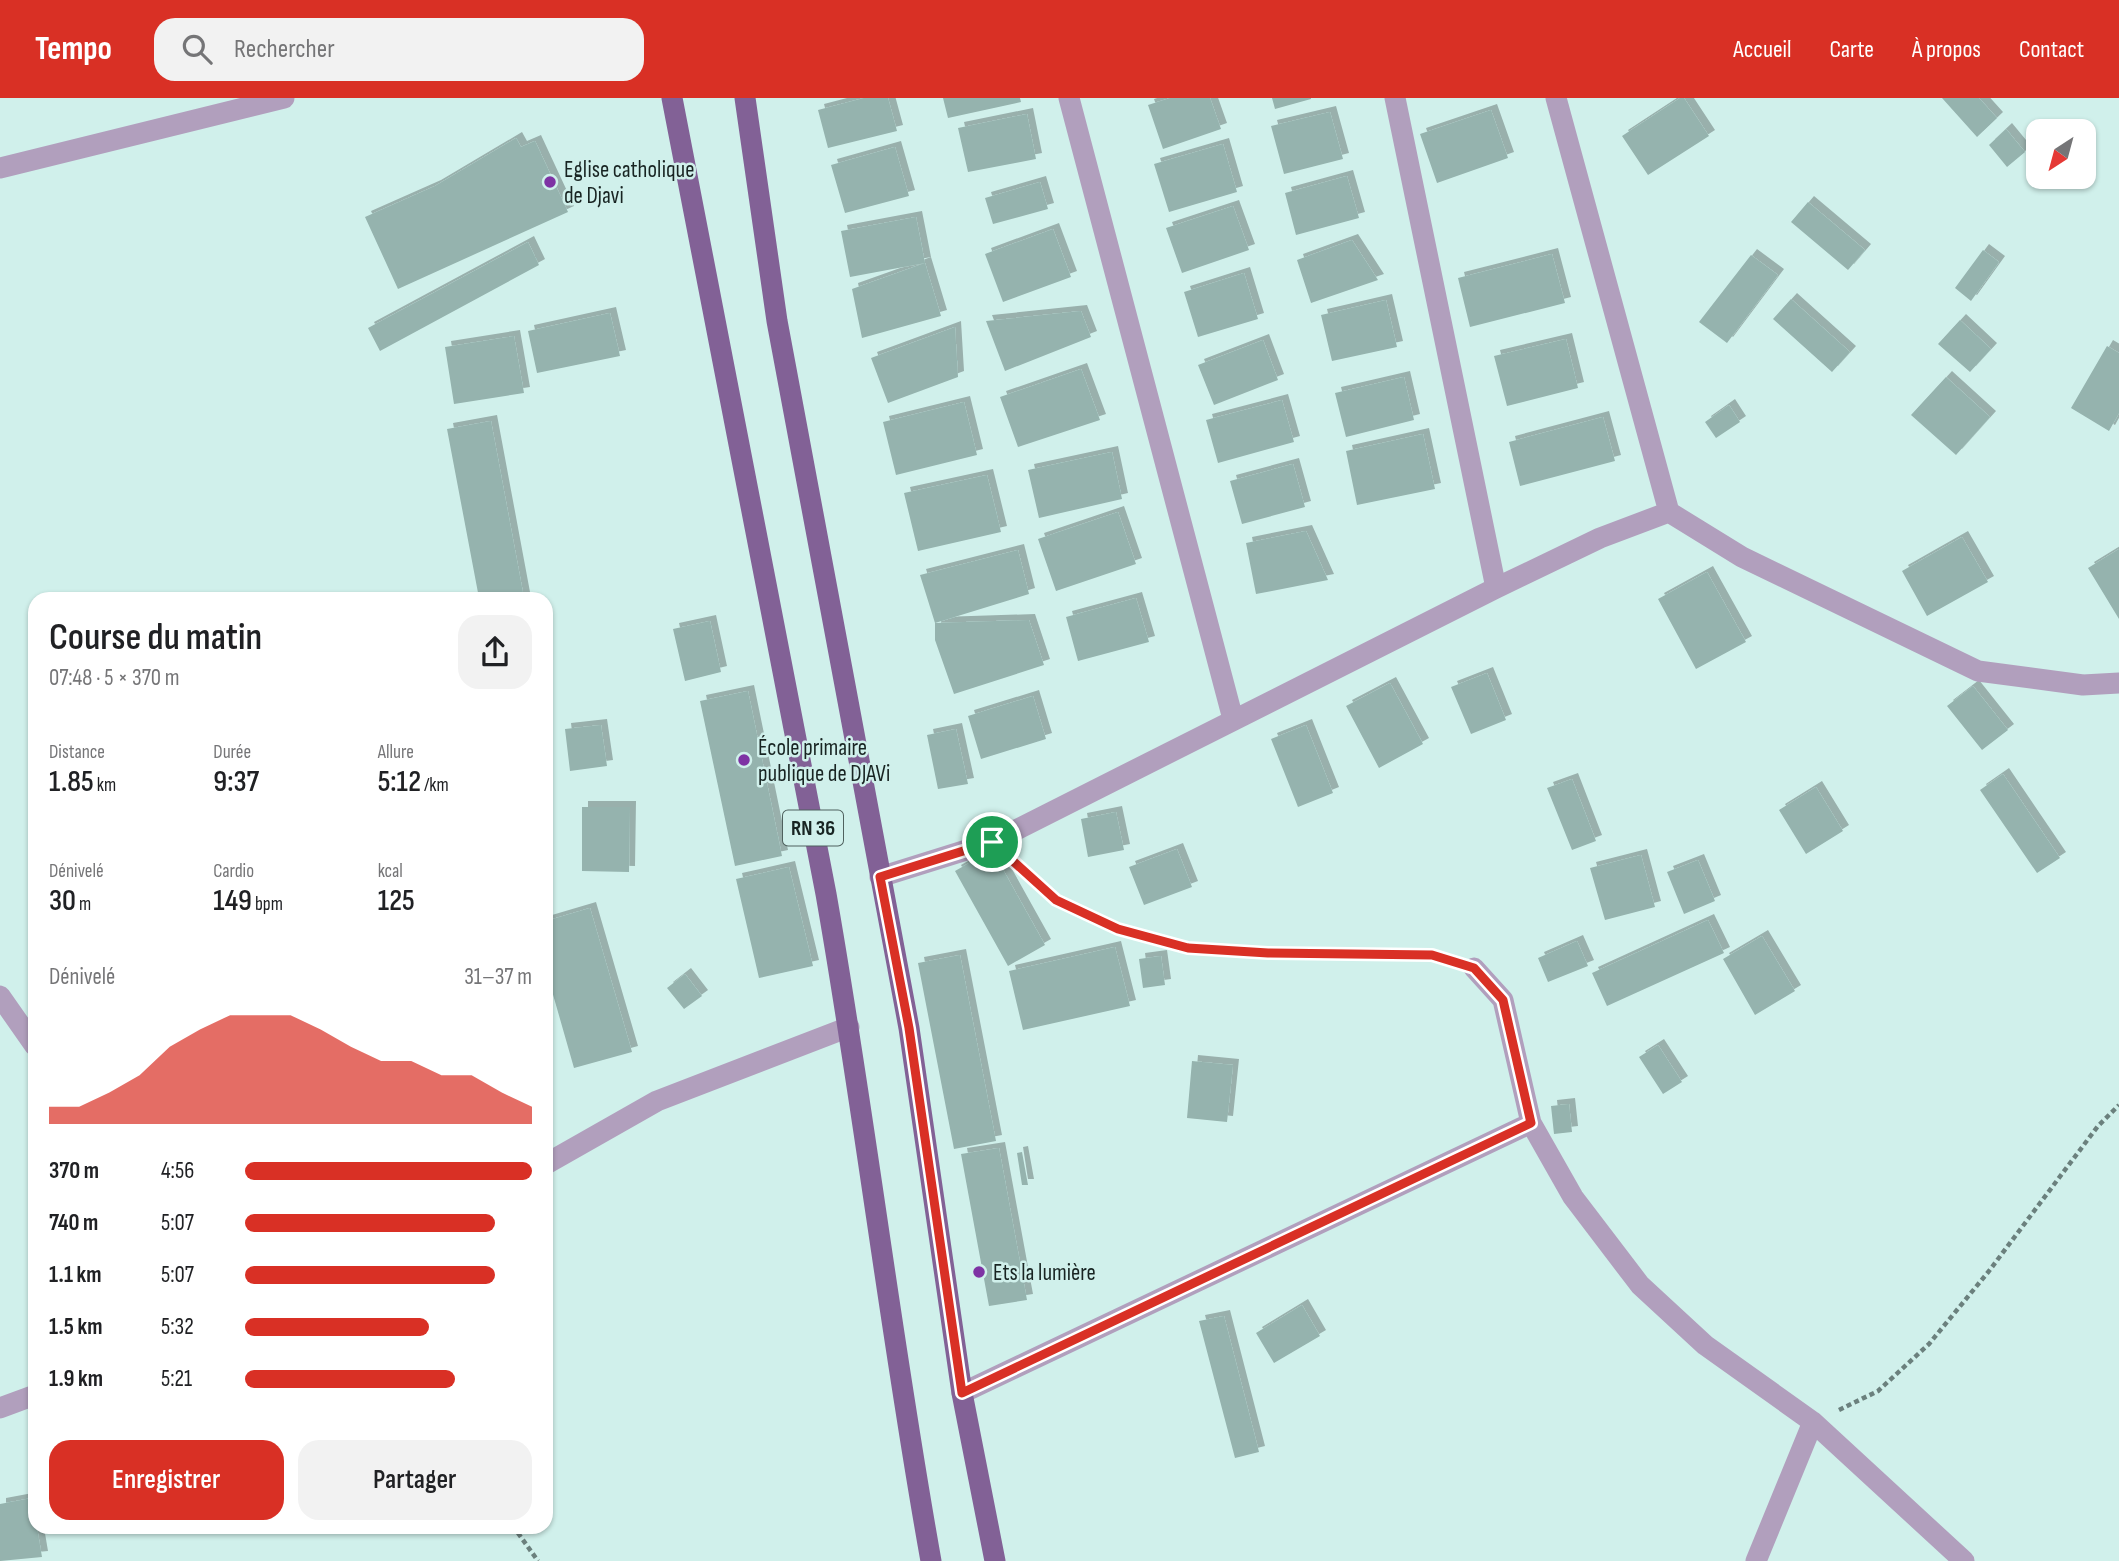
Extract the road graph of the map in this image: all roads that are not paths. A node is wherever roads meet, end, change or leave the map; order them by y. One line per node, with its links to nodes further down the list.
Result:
1 (284, 98): 7 (street)
2 (672, 98): 15 (main road, RN 36)
3 (745, 98): 12 (main road, RN 36)
4 (1069, 98): 11 (street)
5 (1395, 98): 9 (street)
6 (1556, 98): 8 (street)
7 (0, 168)
8 (1669, 512): 9 (street); 10 (street)
9 (1496, 588): 11 (street)
10 (2119, 683)
11 (1233, 719): 12 (street)
12 (880, 877): 19 (main road, RN 36)
13 (1474, 968): 17 (street)
14 (0, 996): 16 (street)
15 (849, 1027): 18 (street); 23 (main road, RN 36)
16 (28, 1036)
17 (1531, 1123): 19 (street); 22 (street)
18 (553, 1160)
19 (962, 1393): 24 (main road, RN 36)
20 (28, 1398): 21 (street)
21 (0, 1408)
22 (1813, 1422): 25 (street); 26 (street)
23 (931, 1561)
24 (995, 1561)
25 (1755, 1561)
26 (1964, 1561)

